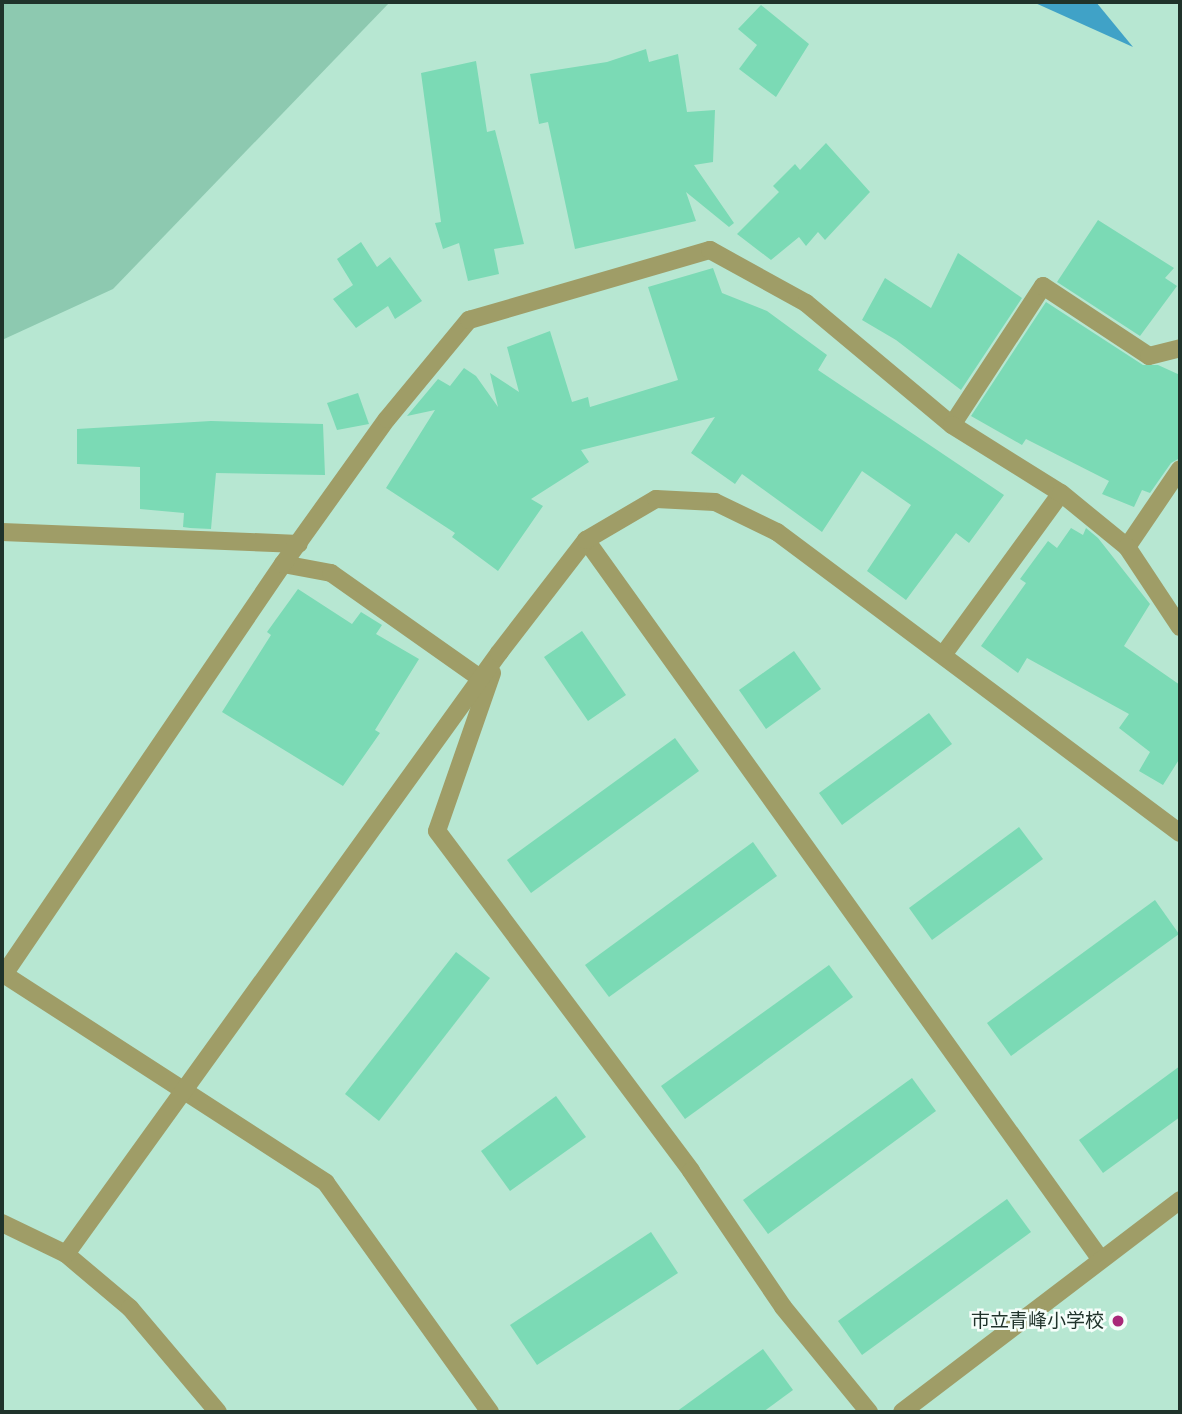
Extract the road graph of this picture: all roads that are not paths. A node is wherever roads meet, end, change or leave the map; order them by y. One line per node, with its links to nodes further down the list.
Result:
1 (1180, 348): 2 (street)
2 (953, 425): 4 (street); 7 (street)
3 (1180, 468): 8 (street)
4 (1061, 493): 8 (street); 12 (street)
5 (2, 533): 7 (street)
6 (586, 540): 11 (street); 12 (street); 20 (street)
7 (299, 544): 9 (street)
8 (1127, 547): 10 (street)
9 (283, 564): 13 (street); 15 (street)
10 (1180, 627)
11 (499, 653): 13 (street); 23 (street)
12 (943, 655): 14 (street)
13 (480, 678): 16 (street)
14 (1180, 833)
15 (3, 973): 16 (street)
16 (186, 1089): 19 (street); 22 (street)
17 (1180, 1200): 20 (street)
18 (2, 1223): 19 (street)
19 (66, 1254): 21 (street)
20 (1101, 1260): 24 (street)
21 (218, 1412)
22 (490, 1412)
23 (869, 1412)
24 (902, 1412)

